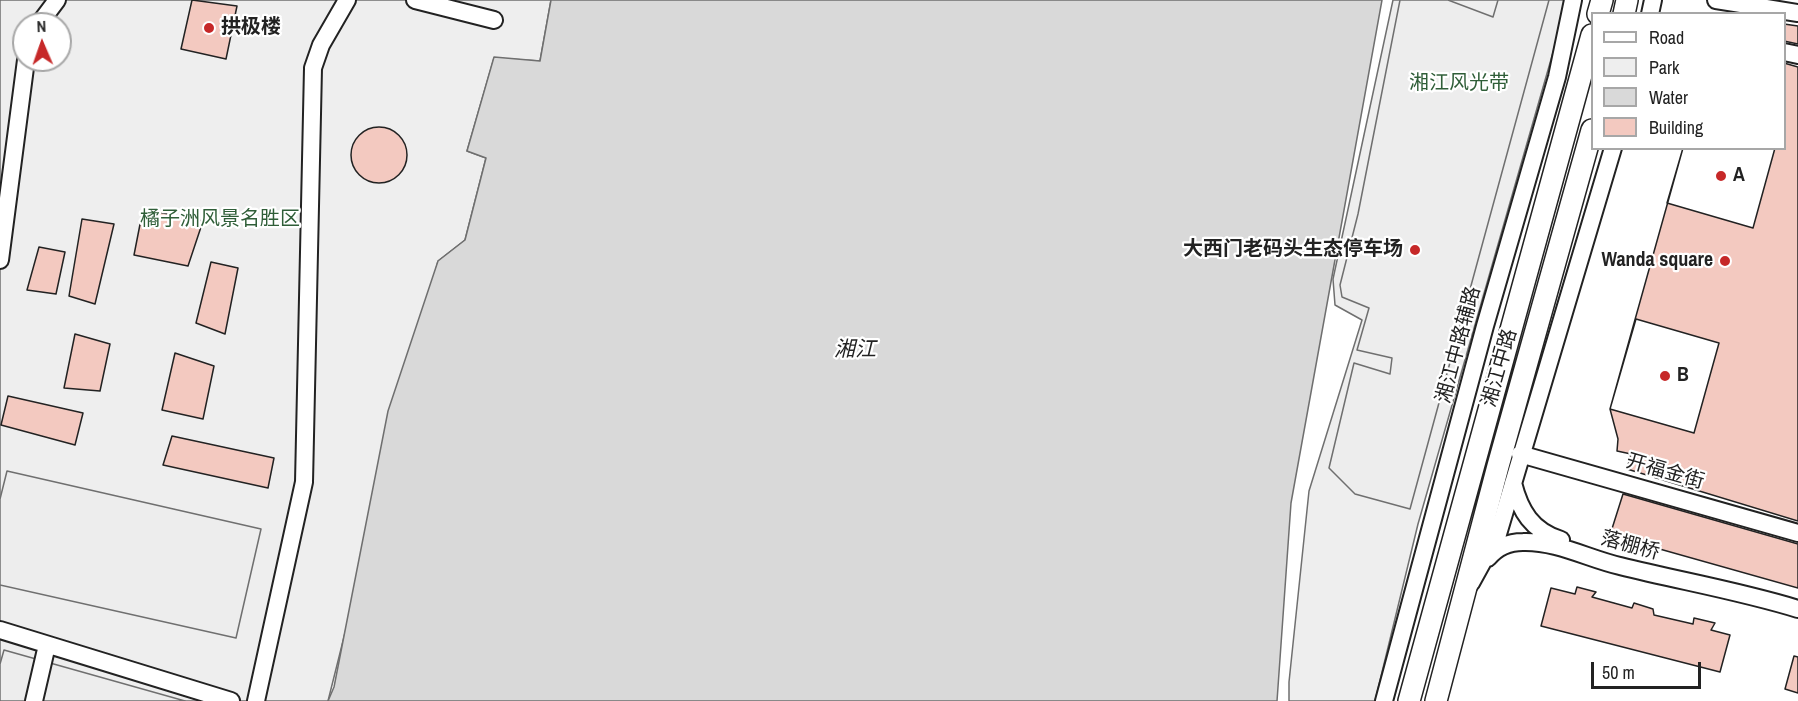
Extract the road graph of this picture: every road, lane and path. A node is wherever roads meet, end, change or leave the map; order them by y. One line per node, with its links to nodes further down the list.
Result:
1 (347, 0): 23 (street)
2 (414, 0): 6 (street)
3 (1573, 0): 24 (street, 湘江中路辅路)
4 (1716, 0): 5 (street)
5 (1798, 13)
6 (494, 20)
7 (1591, 42): 25 (main road, 湘江中路)
8 (24, 72): 11 (street)
9 (1591, 137): 16 (main road, 湘江中路)
10 (1612, 150): 12 (street, 湘江中路)
11 (0, 260)
12 (1520, 454): 13 (street, 湘江中路); 14 (street, 开福金街)
13 (1513, 482): 15 (street, 湘江中路); 17 (street, 落棚桥)
14 (1798, 533)
15 (1485, 561): 16 (street, 湘江中路); 17 (street, 落棚桥)
16 (1464, 594): 26 (main road, 湘江中路)
17 (1771, 601): 18 (street, 落棚桥)
18 (1798, 609)
19 (0, 630): 20 (street)
20 (47, 645): 21 (street); 22 (street)
21 (34, 701)
22 (231, 701)
23 (256, 701)
24 (1384, 701)
25 (1408, 701)
26 (1436, 701)

